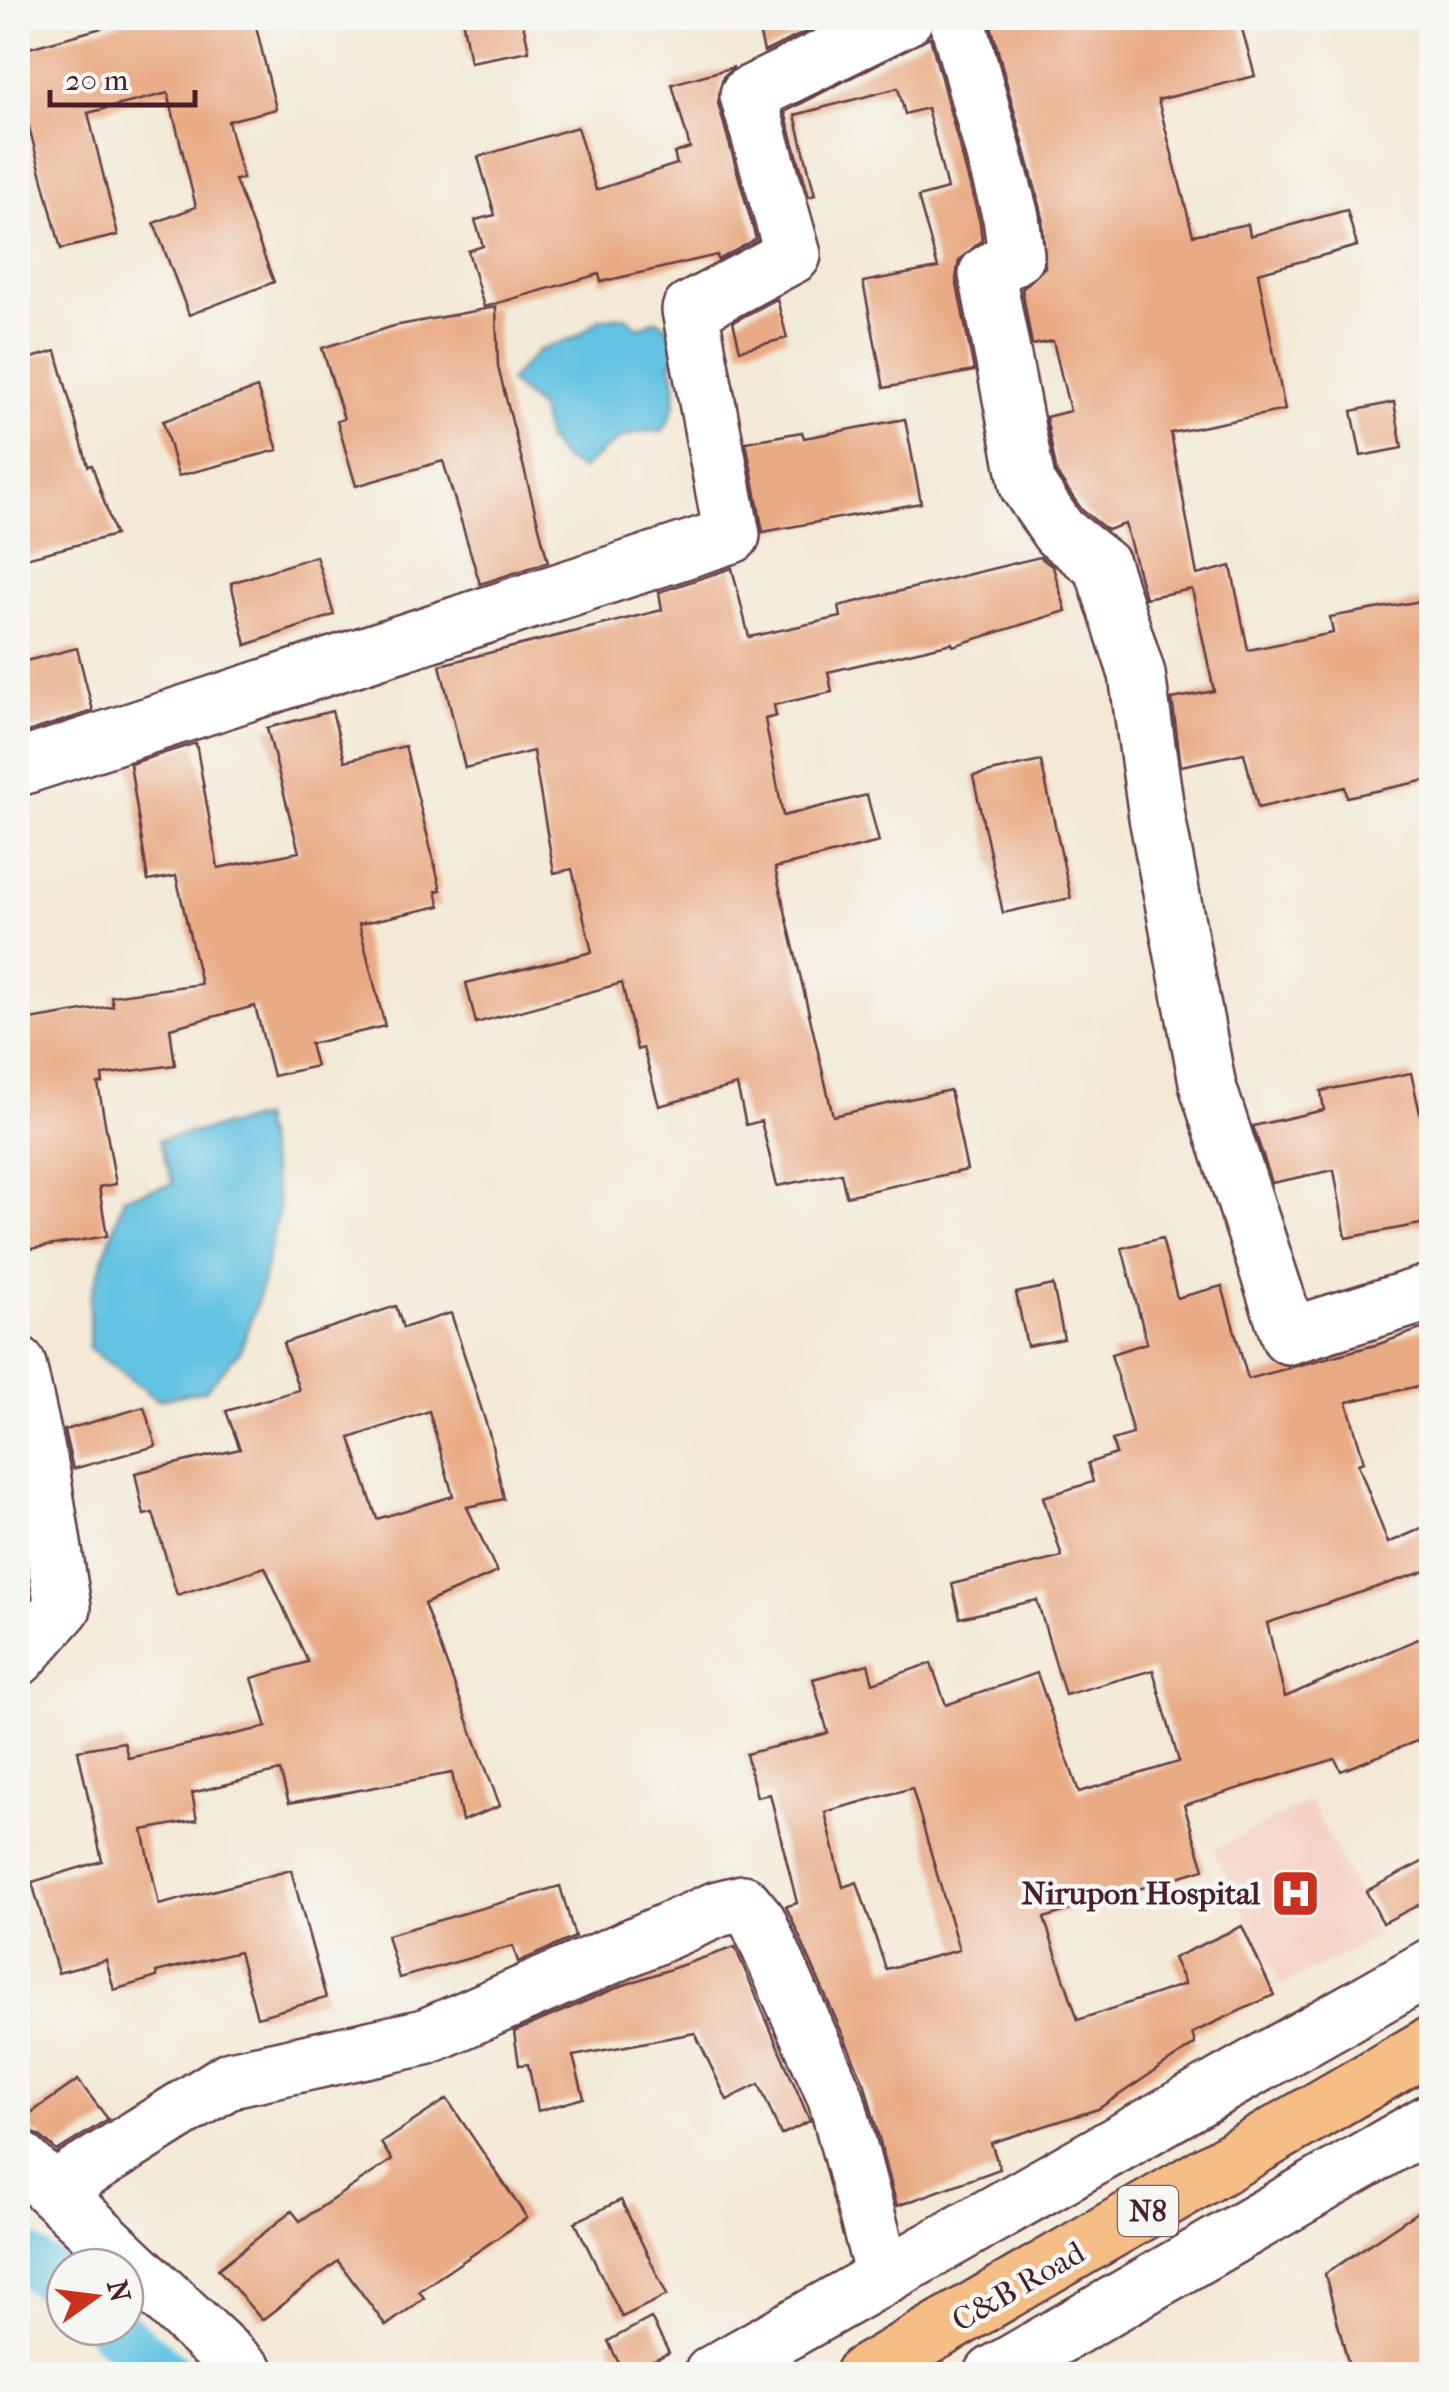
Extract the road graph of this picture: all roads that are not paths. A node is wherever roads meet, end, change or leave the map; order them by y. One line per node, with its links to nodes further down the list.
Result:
1 (905, 18): 3 (street)
2 (957, 18): 4 (street)
3 (18, 768)
4 (1432, 1292)
5 (18, 1365): 6 (street)
6 (18, 1658)
7 (1432, 1966): 11 (street)
8 (1432, 2044): 14 (highway, C&B Road / N8)
9 (1432, 2121): 15 (street)
10 (36, 2174): 11 (street); 12 (street)
11 (883, 2275): 13 (street)
12 (247, 2374)
13 (712, 2374)
14 (863, 2374)
15 (993, 2374)

